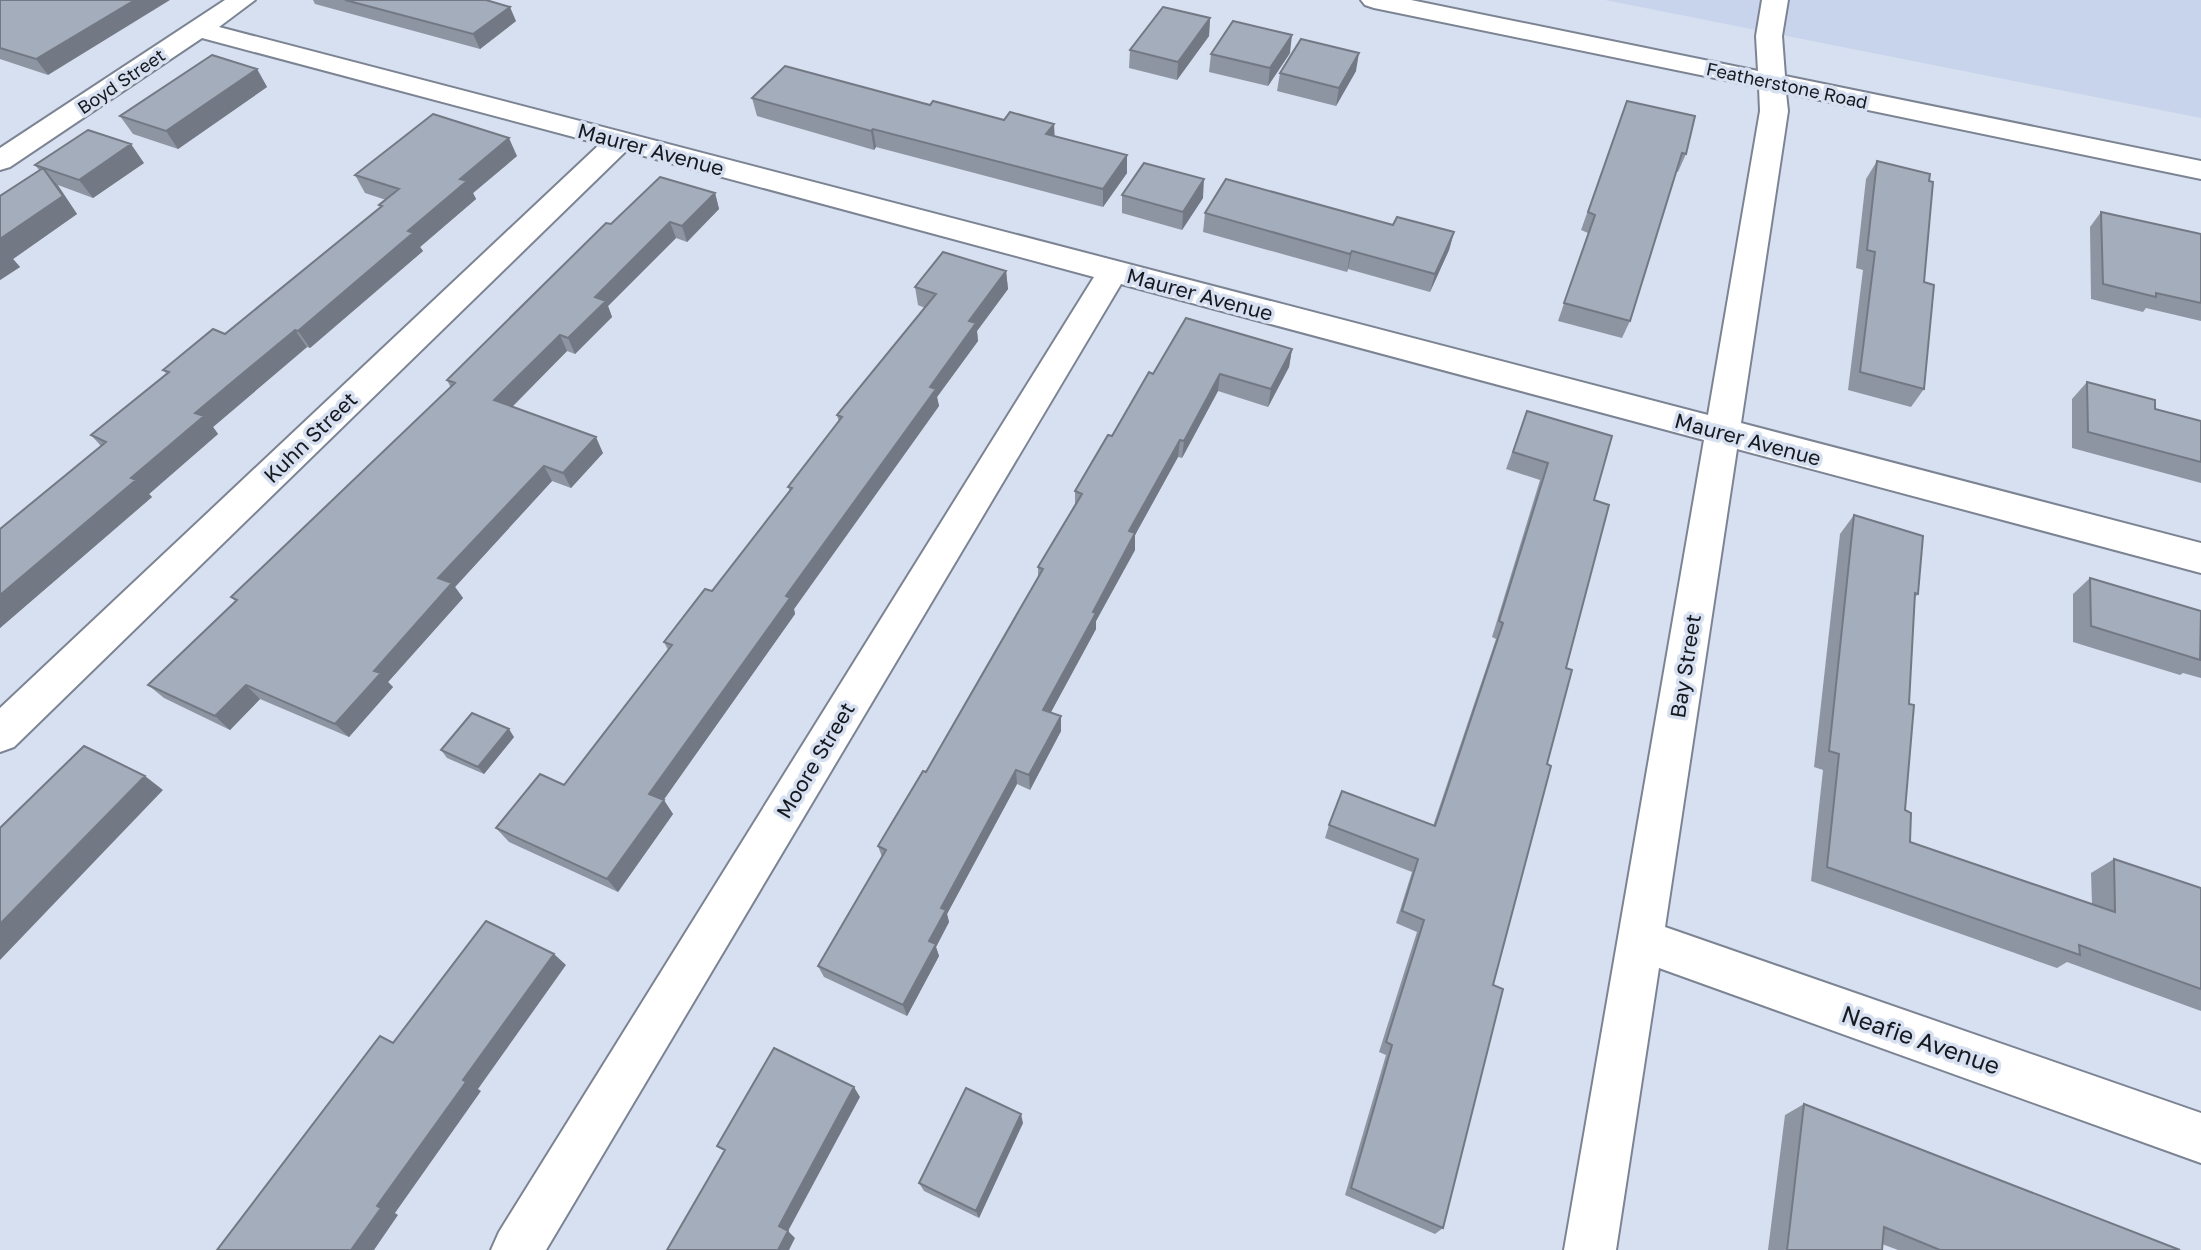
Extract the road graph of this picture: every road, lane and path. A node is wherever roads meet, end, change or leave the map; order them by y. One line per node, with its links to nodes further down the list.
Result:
1 (242, 0): 4 (street, Boyd Street)
2 (1374, 0): 5 (street, Featherstone Road)
3 (1775, 0): 5 (street, Bay Street)
4 (198, 29): 6 (street, Maurer Avenue); 7 (street, Boyd Street)
5 (1772, 82): 8 (street, Featherstone Road); 10 (street, Bay Street)
6 (620, 141): 9 (street, Maurer Avenue); 12 (street, Kuhn Street)
7 (0, 161)
8 (2201, 170)
9 (1113, 271): 10 (street, Maurer Avenue); 15 (street, Moore Street)
10 (1723, 432): 11 (street, Maurer Avenue); 13 (street, Bay Street)
11 (2201, 558)
12 (0, 734)
13 (1640, 940): 14 (street, Neafie Avenue); 16 (street, Bay Street)
14 (2201, 1138)
15 (517, 1250)
16 (1590, 1250)

